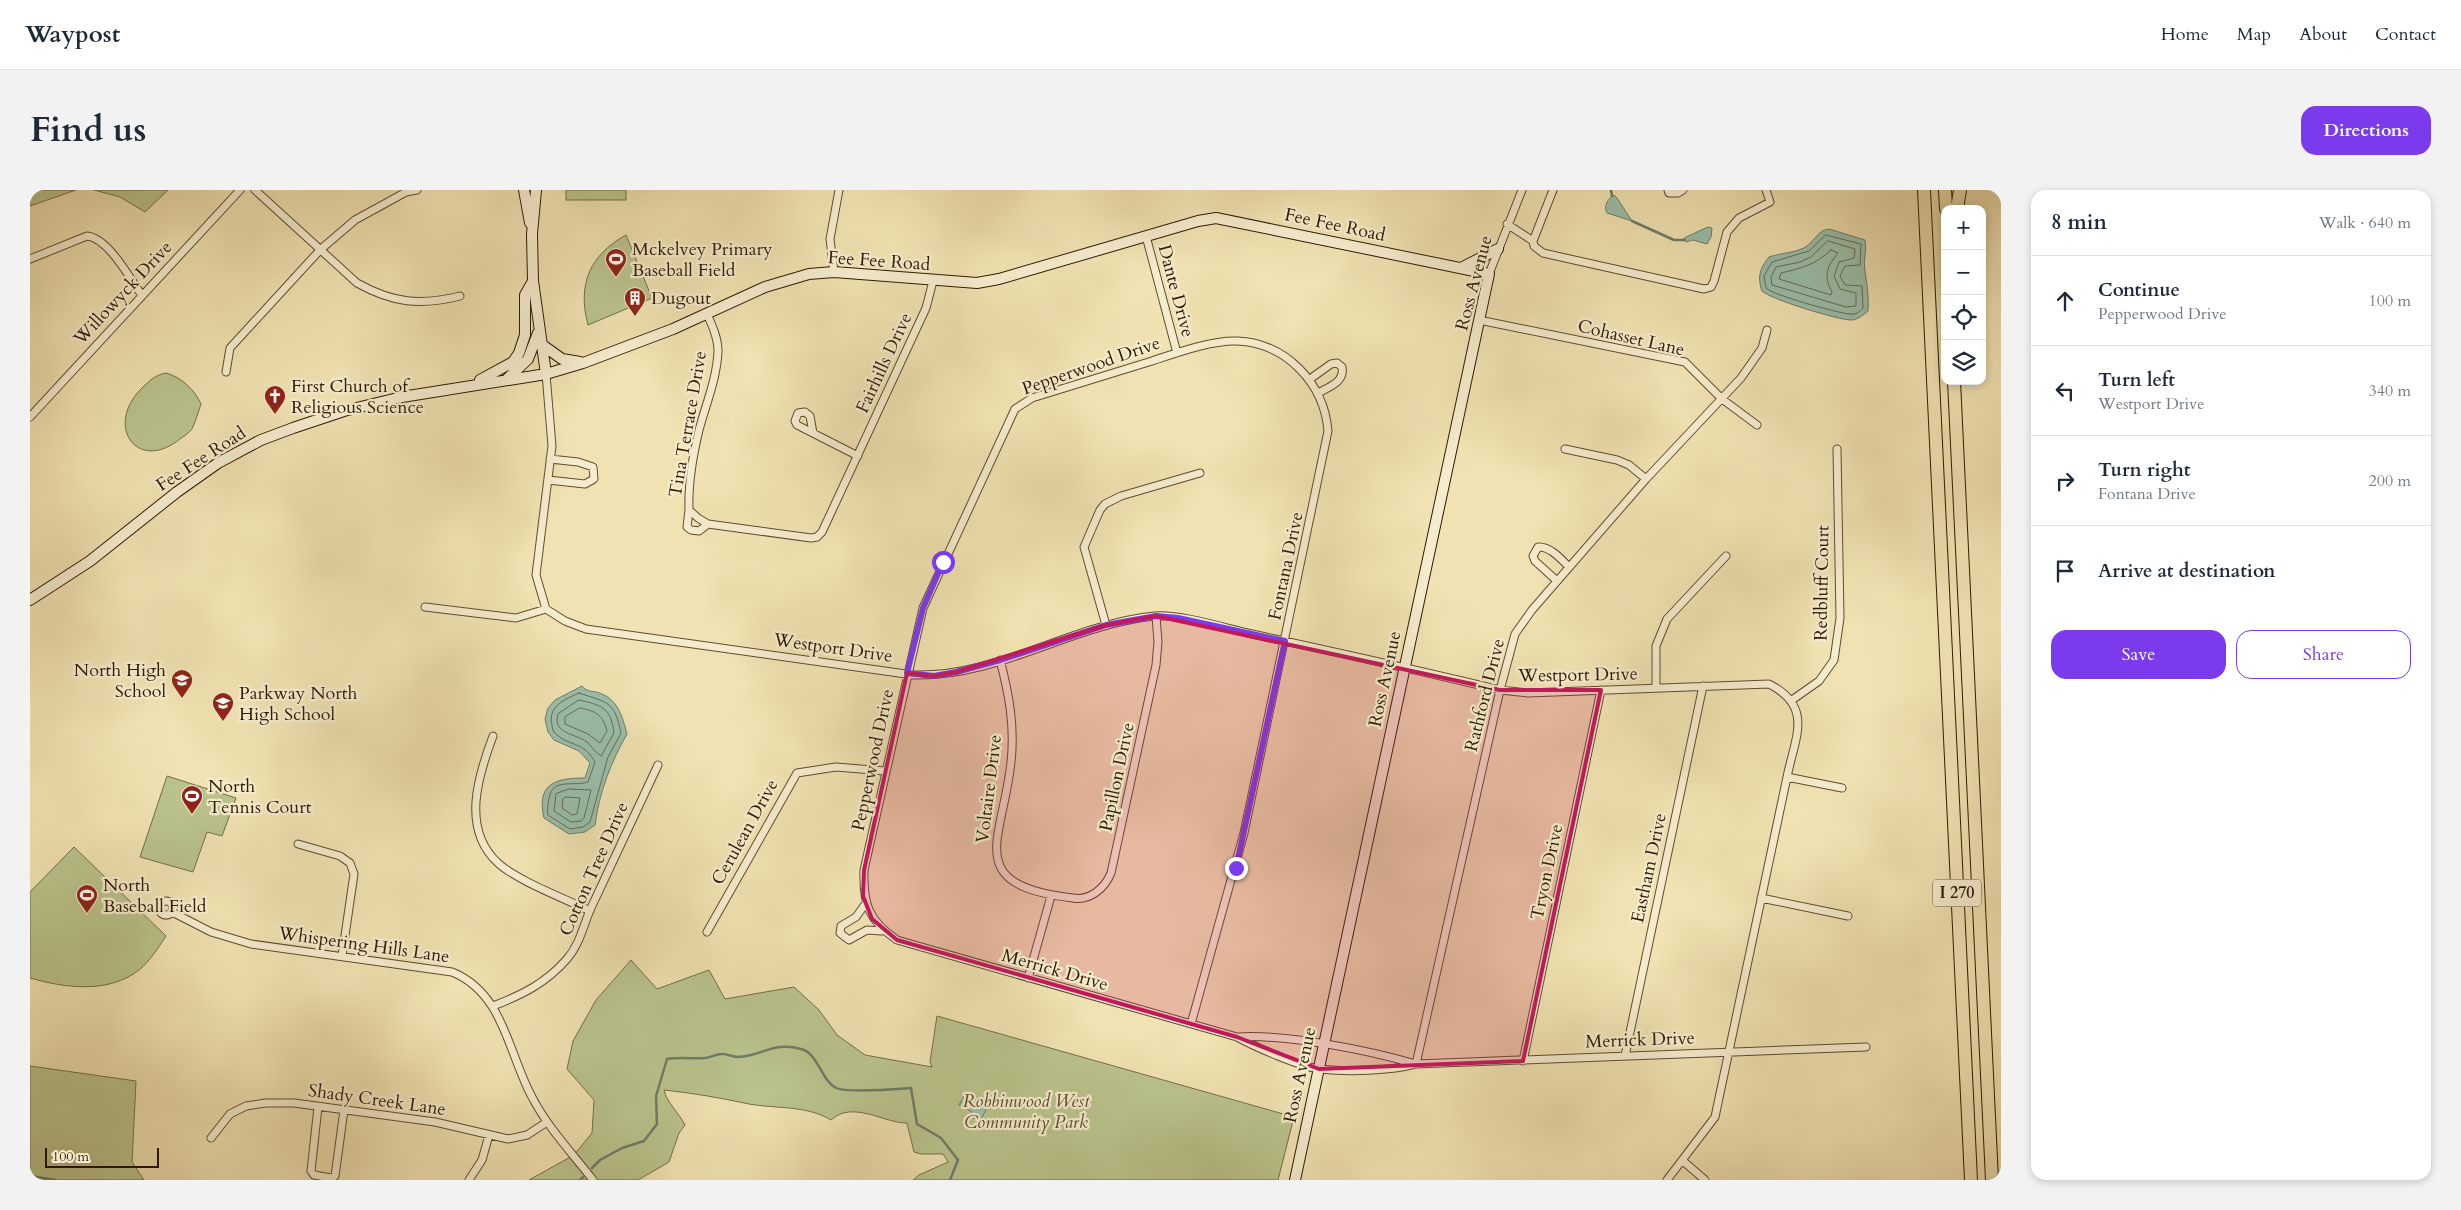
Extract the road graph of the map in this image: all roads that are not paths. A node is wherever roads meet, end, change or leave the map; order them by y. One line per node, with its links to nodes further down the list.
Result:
1 (240, 190): 30 (street, Willowyck Drive)
2 (255, 190): 23 (street)
3 (417, 190): 15 (street)
4 (524, 190): 19 (street)
5 (536, 190): 19 (street)
6 (839, 190): 26 (street)
7 (1522, 190): 18 (street, Ross Avenue)
8 (1553, 190): 21 (street)
9 (1668, 190): 10 (street)
10 (1683, 190)
11 (1766, 190): 21 (street)
12 (1924, 190): 115 (highway, I 270)
13 (1945, 190): 16 (highway)
14 (1960, 190): 17 (highway)
15 (406, 191): 23 (street)
16 (1946, 205)
17 (1958, 205)
18 (1507, 224): 21 (street); 22 (street, Ross Avenue)
19 (532, 234): 28 (street)
20 (1146, 236): 25 (street, Fee Fee Road); 29 (street, Fee Fee Road); 37 (street, Dante Drive)
21 (1533, 241)
22 (1498, 249): 25 (street); 27 (street, Ross Avenue)
23 (320, 250): 31 (street); 39 (street)
24 (30, 259): 30 (street)
25 (1461, 268): 27 (street, Fee Fee Road)
26 (834, 272): 29 (street, Fee Fee Road); 32 (street, Fee Fee Road)
27 (1489, 274): 33 (street, Ross Avenue)
28 (533, 281): 34 (street); 43 (street)
29 (933, 281): 52 (street, Fairhills Drive)
30 (141, 294): 47 (street, Willowyck Drive)
31 (460, 296)
32 (707, 314): 38 (street, Fee Fee Road); 57 (street, Tina Terrace Drive)
33 (1479, 320): 46 (street, Cohasset Lane); 70 (street, Ross Avenue)
34 (539, 330): 36 (street); 41 (street)
35 (1767, 330): 46 (street, Rathford Drive)
36 (541, 344): 38 (street); 40 (street)
37 (1177, 353): 42 (street, Pepperwood Drive); 71 (street, Pepperwood Drive)
38 (583, 363): 40 (street, Fee Fee Road)
39 (226, 372)
40 (546, 374): 41 (street, Fee Fee Road); 53 (street)
41 (507, 379): 43 (street, Fee Fee Road)
42 (1310, 379): 45 (street, Pepperwood Drive); 45 (street)
43 (472, 384): 63 (street, Fee Fee Road)
44 (1954, 385): 116 (highway, I 270)
45 (1318, 393): 68 (street, Fontana Drive)
46 (1722, 399): 48 (street, Cohasset Lane); 56 (street, Rathford Drive)
47 (30, 417)
48 (1757, 425)
49 (814, 433): 52 (street)
50 (1565, 449): 56 (street)
51 (1837, 449): 76 (street, Redbluff Court)
52 (858, 456): 59 (street, Fairhills Drive)
53 (550, 459): 55 (street); 55 (street)
54 (1200, 473): 67 (street)
55 (548, 480): 65 (street)
56 (1646, 480): 61 (street, Rathford Drive)
57 (689, 510): 58 (street, Tina Terrace Drive); 59 (street, Tina Terrace Drive)
58 (698, 518): 59 (street, Fairhills Drive)
59 (708, 524)
60 (1726, 556): 73 (street)
61 (1569, 567): 62 (street, Rathford Drive); 62 (street)
62 (1556, 580): 74 (street, Rathford Drive)
63 (30, 600)
64 (425, 606): 65 (street)
65 (546, 609): 71 (street, Westport Drive)
66 (1156, 616): 67 (street, Westport Drive); 68 (street, Westport Drive); 83 (street, Papillon Drive)
67 (1106, 625): 69 (street, Westport Drive)
68 (1285, 641): 70 (street, Westport Drive); 95 (street, Fontana Drive)
69 (1000, 660): 71 (street, Westport Drive); 83 (street, Voltaire Drive)
70 (1405, 667): 74 (street, Westport Drive); 97 (street, Ross Avenue)
71 (907, 673): 79 (street, Pepperwood Drive)
72 (1703, 686): 73 (street, Westport Drive); 76 (street, Westport Drive); 100 (street, Eastham Drive)
73 (1656, 688): 75 (street, Westport Drive)
74 (1500, 690): 75 (street, Westport Drive); 102 (street, Rathford Drive)
75 (1602, 690): 101 (street, Tryon Drive)
76 (1792, 700): 80 (street)
77 (493, 736): 86 (street)
78 (658, 765): 86 (street, Cotton Tree Drive)
79 (885, 771): 85 (street, Pepperwood Drive); 91 (street, Cerulean Drive)
80 (1787, 777): 81 (street); 84 (street)
81 (1842, 788)
82 (298, 844): 92 (street)
83 (1051, 896): 93 (street)
84 (1761, 898): 88 (street); 99 (street)
85 (866, 903): 89 (street, Pepperwood Drive); 90 (street)
86 (590, 911): 94 (street, Cotton Tree Drive)
87 (172, 912): 92 (street, Whispering Hills Lane)
88 (1848, 916)
89 (872, 919): 90 (street, Merrick Drive)
90 (882, 931): 93 (street, Merrick Drive)
91 (707, 932)
92 (342, 956): 94 (street, Whispering Hills Lane)
93 (1028, 978): 95 (street, Merrick Drive)
94 (493, 1006): 106 (street, Whispering Hills Lane)
95 (1191, 1024): 96 (street, Merrick Drive)
96 (1237, 1038): 97 (street, Merrick Drive); 103 (street, Merrick Drive)
97 (1323, 1044): 102 (street, Merrick Drive); 103 (street, Ross Avenue)
98 (1866, 1047): 99 (street, Merrick Drive)
99 (1727, 1052): 100 (street, Merrick Drive); 109 (street)
100 (1625, 1056): 101 (street, Merrick Drive)
101 (1523, 1061): 102 (street, Merrick Drive)
102 (1416, 1064): 103 (street, Merrick Drive)
103 (1319, 1069): 112 (street, Ross Avenue)
104 (318, 1107): 105 (street, Shady Creek Lane); 105 (street); 108 (street, Shady Creek Lane)
105 (344, 1110): 107 (street, Shady Creek Lane)
106 (547, 1122): 107 (street, Shady Creek Lane); 111 (street, Whispering Hills Lane)
107 (489, 1135): 110 (street)
108 (211, 1138)
109 (1683, 1161): 113 (street); 114 (street)
110 (469, 1180)
111 (593, 1180)
112 (1295, 1180)
113 (1667, 1180)
114 (1705, 1180)
115 (1971, 1180)
116 (1992, 1180)

